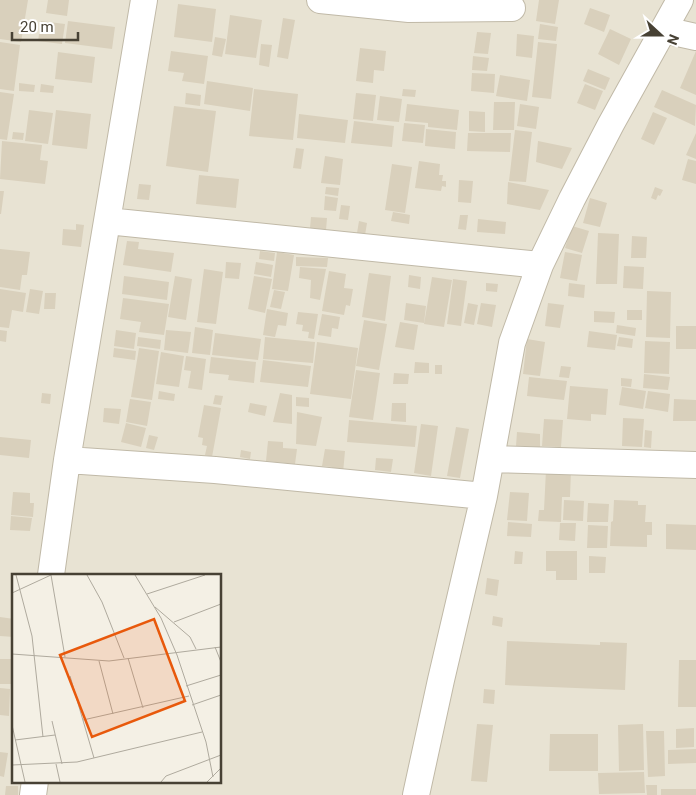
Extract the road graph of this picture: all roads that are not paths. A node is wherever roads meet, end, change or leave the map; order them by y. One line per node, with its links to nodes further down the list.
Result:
1 (144, 0): 7 (street)
2 (320, 0): 4 (street)
3 (680, 0): 5 (street)
4 (512, 8)
5 (664, 30): 6 (street); 8 (street)
6 (696, 37)
7 (107, 221): 8 (street); 10 (street)
8 (540, 265): 9 (street)
9 (491, 459): 11 (street); 12 (street)
10 (67, 460): 12 (street); 13 (street)
11 (696, 465)
12 (484, 496): 16 (street)
13 (51, 574)
14 (35, 782): 15 (street)
15 (33, 795)
16 (416, 795)

